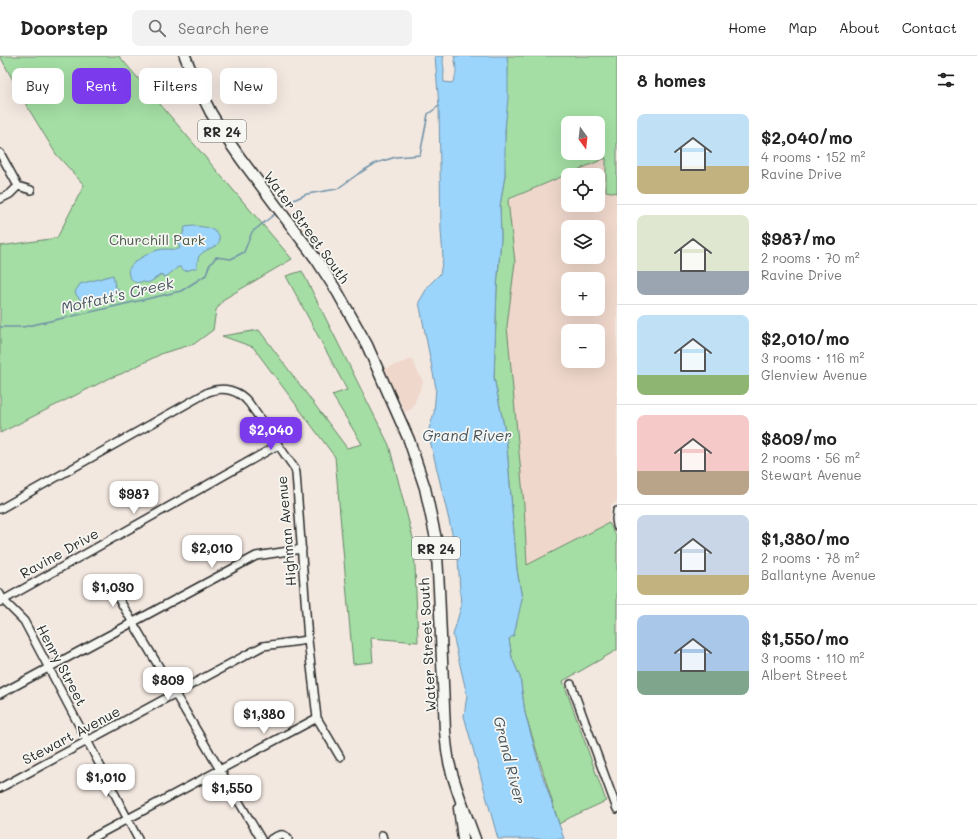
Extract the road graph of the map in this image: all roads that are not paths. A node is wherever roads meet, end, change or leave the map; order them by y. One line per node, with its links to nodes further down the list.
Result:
1 (185, 56): 23 (main road, Water Street South / RR 24)
2 (0, 153): 3 (street)
3 (18, 186): 4 (street); 5 (street)
4 (31, 190)
5 (0, 199)
6 (278, 445): 7 (street, Highman Avenue); 10 (street, Highman Avenue); 12 (street, Ravine Drive)
7 (0, 508)
8 (616, 513): 9 (street)
9 (617, 526)
10 (302, 549): 13 (street); 14 (street, Highman Avenue)
11 (110, 584): 13 (street)
12 (1, 598): 15 (street, Henry Street)
13 (133, 623): 15 (street); 18 (street)
14 (308, 640): 18 (street, Stewart Avenue); 19 (street, Highman Avenue)
15 (49, 668): 17 (street); 20 (street, Henry Street)
16 (570, 684): 25 (street)
17 (0, 694)
18 (175, 694): 20 (street, Stewart Avenue); 22 (street)
19 (317, 718): 21 (street, Highman Avenue); 22 (street)
20 (87, 741): 24 (street, Stewart Avenue); 26 (street, Henry Street)
21 (340, 757)
22 (220, 769): 26 (street); 29 (street)
23 (454, 782): 32 (main road); 33 (main road, Water Street South / RR 24)
24 (0, 788)
25 (617, 809)
26 (128, 819): 27 (street); 28 (street, Henry Street)
27 (90, 839)
28 (138, 839)
29 (261, 839)
30 (271, 839): 31 (street)
31 (288, 839)
32 (463, 839)
33 (475, 839)

